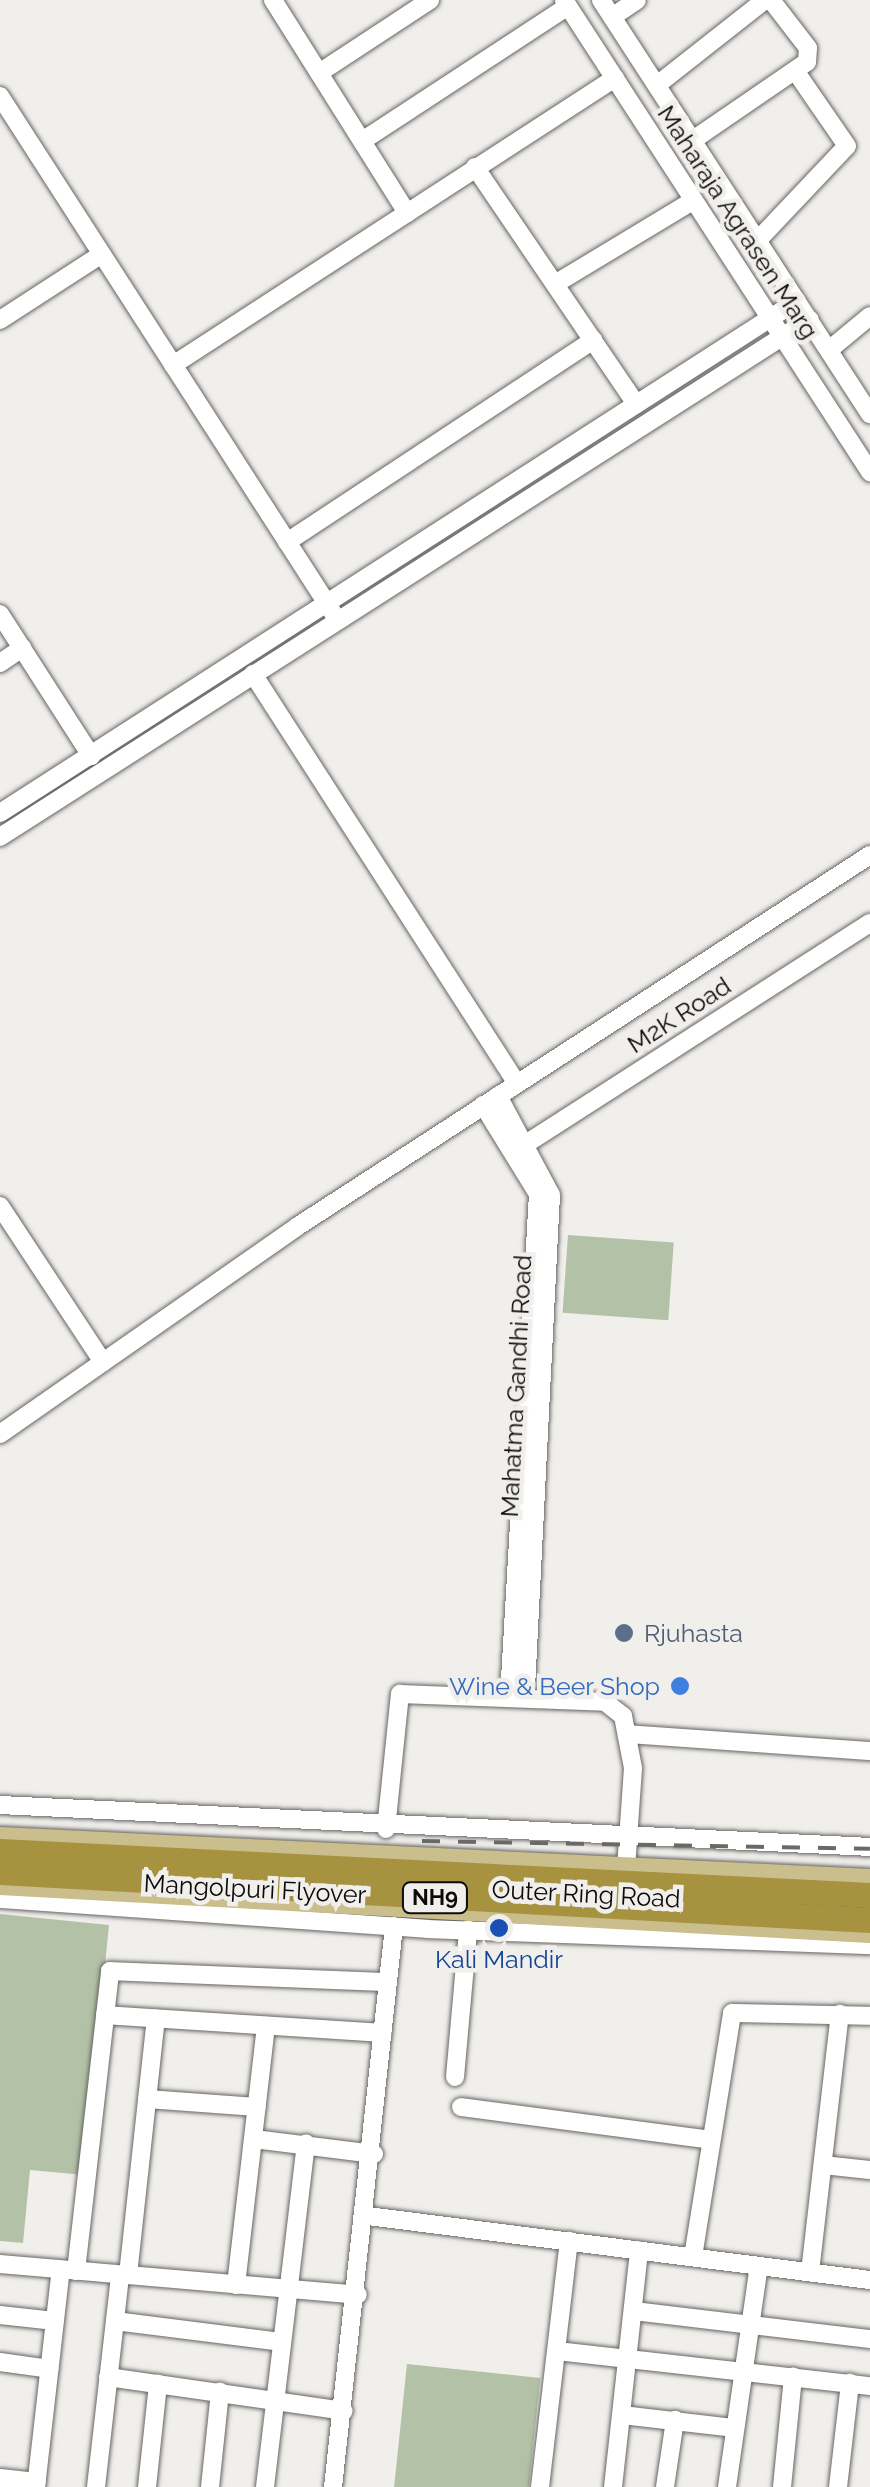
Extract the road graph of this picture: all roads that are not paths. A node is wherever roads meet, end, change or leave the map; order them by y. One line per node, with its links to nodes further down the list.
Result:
1 (430, 0): 9 (street)
2 (601, 0): 7 (street, Maharaja Agrasen Marg)
3 (637, 0): 7 (street)
4 (768, 0): 8 (street); 11 (street)
5 (277, 1): 9 (street)
6 (566, 3): 10 (street, Maharaja Agrasen Marg); 14 (street)
7 (612, 17): 11 (street, Maharaja Agrasen Marg)
8 (796, 72): 13 (street); 18 (street)
9 (320, 74): 14 (street)
10 (615, 78): 15 (street); 16 (street, Maharaja Agrasen Marg)
11 (657, 85): 13 (street, Maharaja Agrasen Marg)
12 (0, 96): 19 (street)
13 (692, 140): 18 (street, Maharaja Agrasen Marg)
14 (362, 141): 17 (street)
15 (475, 168): 17 (street); 20 (street)
16 (694, 200): 20 (street); 23 (street, Maharaja Agrasen Marg)
17 (407, 214): 29 (street)
18 (758, 240): 21 (street, Maharaja Agrasen Marg)
19 (102, 254): 24 (street); 29 (street)
20 (555, 284): 27 (street)
21 (798, 301): 23 (street); 25 (street, Maharaja Agrasen Marg)
22 (870, 316): 28 (street)
23 (772, 319): 26 (street, Maharaja Agrasen Marg); 30 (street)
24 (0, 320)
25 (810, 320): 26 (street); 28 (street, Maharaja Agrasen Marg)
26 (784, 338): 32 (street, Maharaja Agrasen Marg); 34 (street)
27 (592, 340): 30 (street); 33 (street)
28 (829, 350): 31 (street, Maharaja Agrasen Marg)
29 (173, 365): 33 (street)
30 (636, 404): 34 (street)
31 (870, 414)
32 (870, 472)
33 (287, 542): 34 (street)
34 (332, 612): 38 (street); 39 (street)
35 (0, 614): 36 (street)
36 (22, 648): 37 (street); 39 (street)
37 (0, 663)
38 (253, 674): 41 (street); 44 (street)
39 (91, 756): 40 (street)
40 (0, 813)
41 (0, 836)
42 (870, 855): 44 (street)
43 (870, 923): 46 (street, M2K Road)
44 (517, 1083): 45 (street)
45 (491, 1100): 46 (street, Mahatma Gandhi Road); 48 (street)
46 (522, 1147): 50 (street, Mahatma Gandhi Road)
47 (0, 1206): 48 (street)
48 (103, 1362): 49 (street)
49 (0, 1434)
50 (517, 1692): 51 (street); 55 (street)
51 (628, 1742): 52 (street); 54 (street)
52 (870, 1751)
53 (0, 1805): 55 (street)
54 (627, 1827): 55 (street); 57 (street); 59 (street)
55 (386, 1829)
56 (0, 1837): 59 (main road, Outer Ring Road)
57 (870, 1847)
58 (0, 1851): 63 (highway, Mangolpuri Flyover / NH9)
59 (626, 1868): 61 (main road, Outer Ring Road)
60 (0, 1872): 65 (highway, Mangolpuri Flyover / NH9)
61 (870, 1879)
62 (0, 1885): 68 (main road, Outer Ring Road)
63 (870, 1895)
64 (0, 1900): 66 (street)
65 (870, 1920)
66 (394, 1926): 67 (street); 70 (street)
67 (468, 1930): 69 (street); 77 (street)
68 (870, 1933)
69 (870, 1945)
70 (388, 1982): 72 (street); 76 (street)
71 (840, 2014): 73 (street); 82 (street); 85 (street)
72 (105, 2015): 74 (street); 93 (street)
73 (870, 2016)
74 (156, 2019): 75 (street); 78 (street)
75 (266, 2026): 76 (street); 79 (street)
76 (382, 2033): 84 (street)
77 (455, 2077)
78 (147, 2099): 79 (street); 95 (street)
79 (257, 2107): 81 (street)
80 (461, 2107): 82 (street)
81 (254, 2139): 83 (street); 97 (street)
82 (710, 2140): 90 (street)
83 (306, 2143): 84 (street); 98 (street)
84 (374, 2154): 87 (street)
85 (822, 2165): 86 (street); 94 (street)
86 (870, 2170)
87 (368, 2216): 88 (street); 99 (street)
88 (569, 2240): 89 (street); 107 (street)
89 (639, 2250): 90 (street); 100 (street)
90 (694, 2257): 92 (street)
91 (0, 2264): 93 (street)
92 (759, 2266): 94 (street); 104 (street)
93 (69, 2270): 95 (street); 103 (street)
94 (810, 2272): 96 (street)
95 (124, 2275): 97 (street); 102 (street)
96 (870, 2280)
97 (236, 2285): 98 (street)
98 (287, 2290): 99 (street); 106 (street)
99 (358, 2294): 119 (street)
100 (634, 2311): 104 (street); 108 (street)
101 (0, 2314): 103 (street)
102 (115, 2321): 106 (street); 113 (street)
103 (55, 2322): 110 (street)
104 (750, 2324): 105 (street); 111 (street)
105 (870, 2339)
106 (281, 2342): 118 (street)
107 (557, 2351): 108 (street); 130 (street)
108 (630, 2359): 111 (street); 120 (street)
109 (0, 2362): 110 (street)
110 (50, 2369): 124 (street)
111 (744, 2372): 112 (street); 122 (street)
112 (793, 2377): 114 (street); 134 (street)
113 (108, 2378): 115 (street); 125 (street)
114 (850, 2383): 116 (street); 135 (street)
115 (158, 2384): 117 (street); 126 (street)
116 (870, 2386)
117 (220, 2392): 118 (street); 127 (street)
118 (275, 2400): 119 (street); 128 (street)
119 (344, 2411): 129 (street)
120 (622, 2415): 121 (street); 131 (street)
121 (675, 2420): 122 (street); 132 (street)
122 (735, 2428): 133 (street)
123 (0, 2478): 124 (street)
124 (36, 2484)
125 (96, 2487)
126 (147, 2487)
127 (210, 2487)
128 (264, 2487)
129 (334, 2487)
130 (540, 2487)
131 (613, 2487)
132 (664, 2487)
133 (727, 2487)
134 (782, 2487)
135 (838, 2487)

